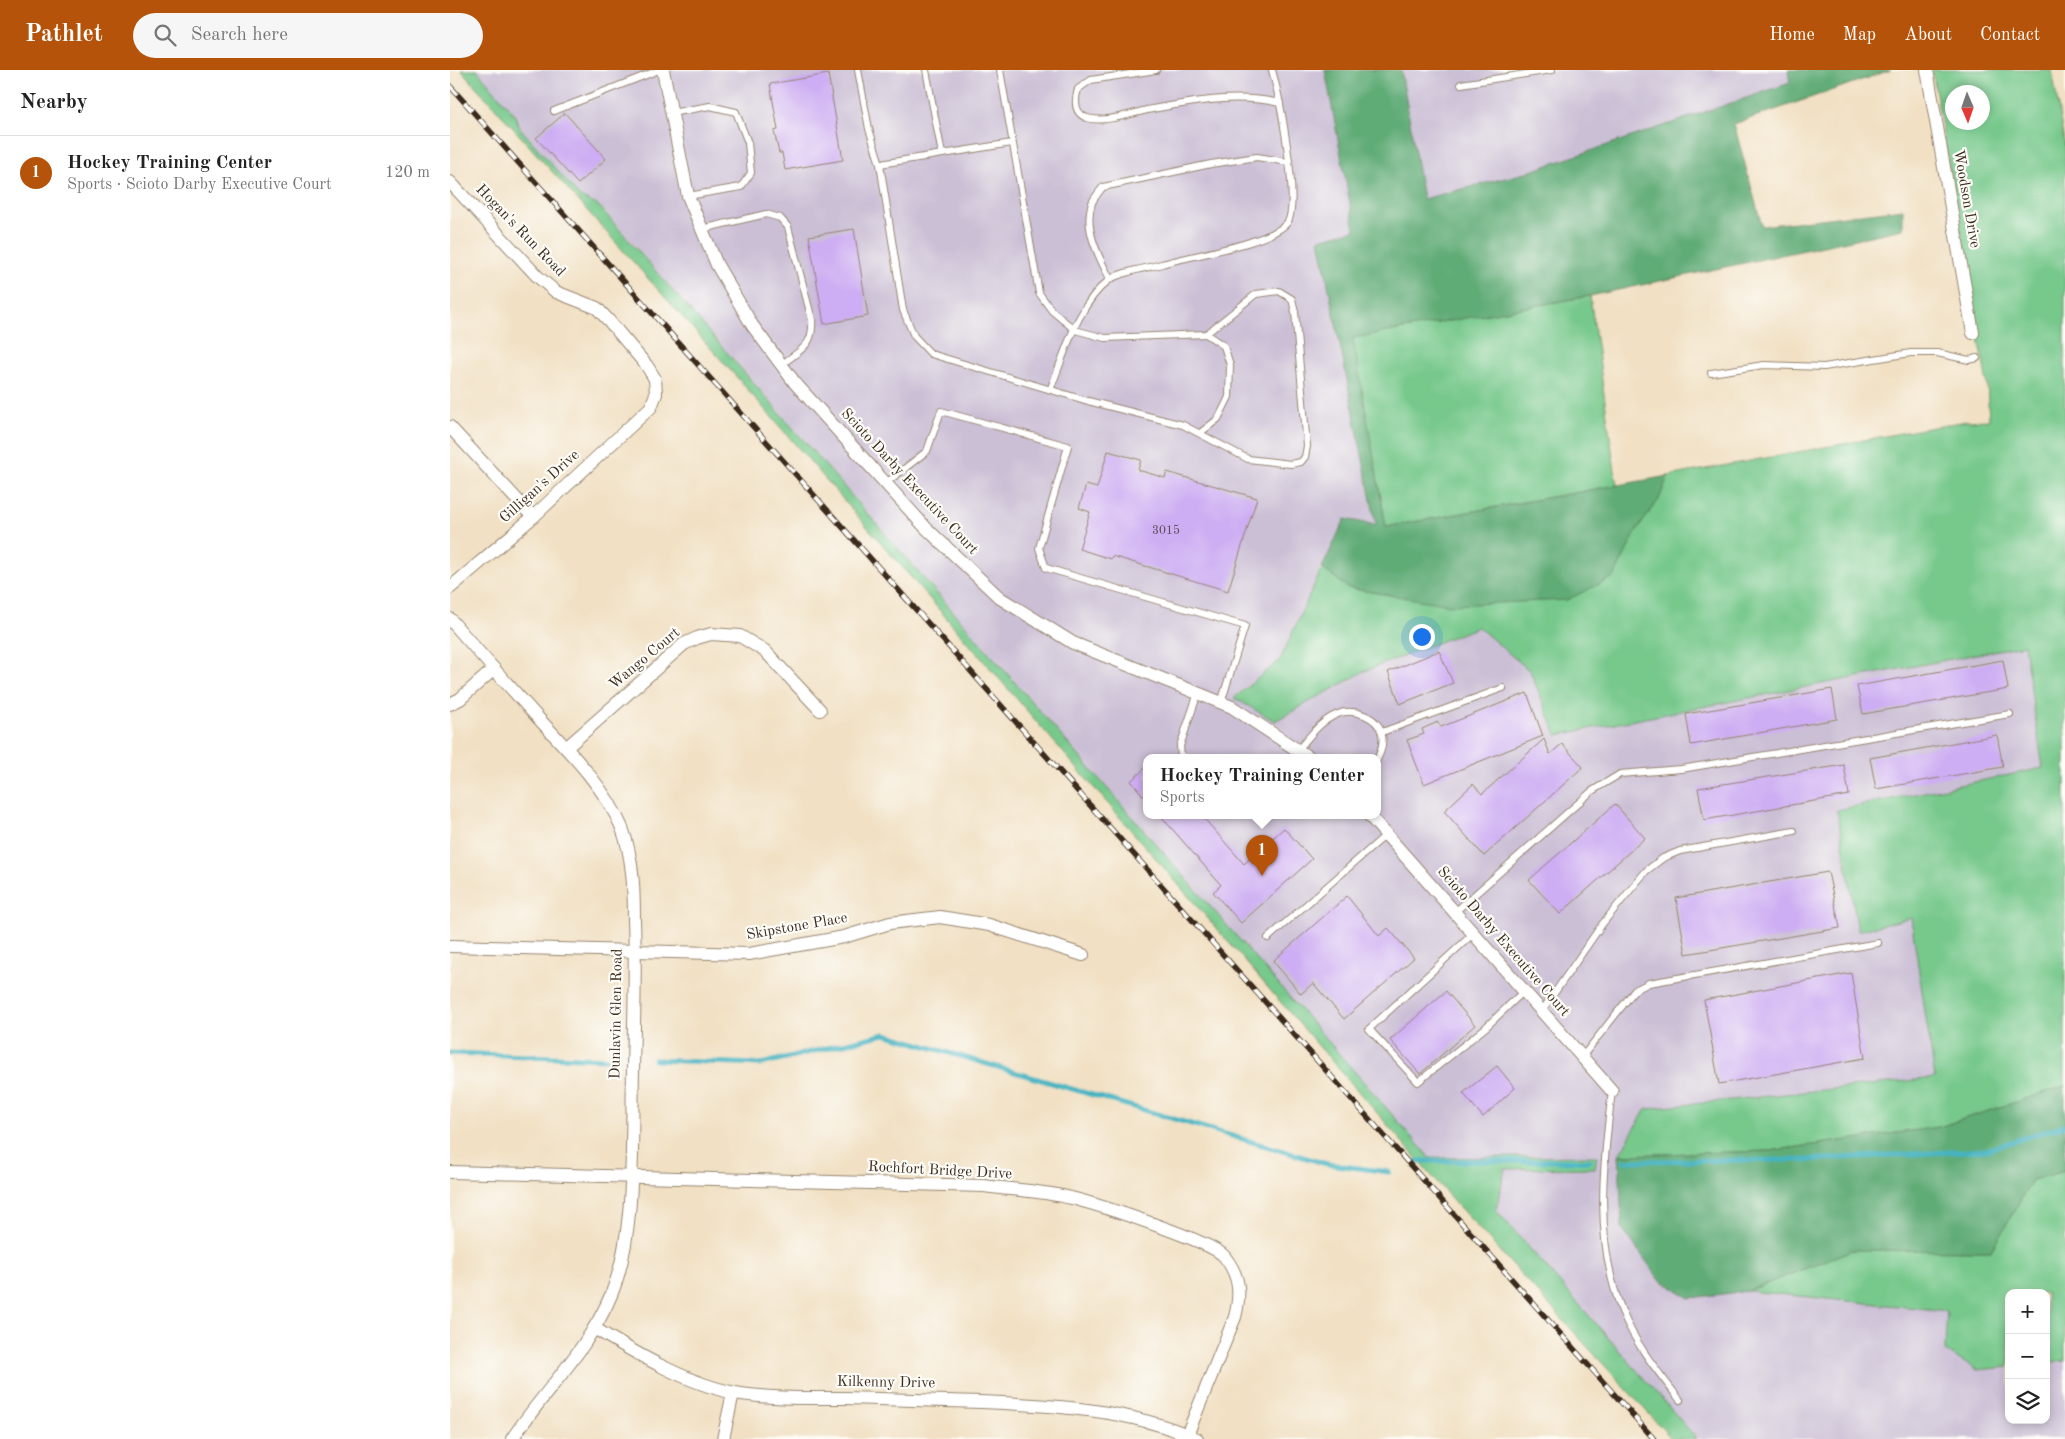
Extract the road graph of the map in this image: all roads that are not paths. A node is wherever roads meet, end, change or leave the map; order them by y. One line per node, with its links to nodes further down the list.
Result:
1 (661, 70): 11 (lane); 12 (street, Scioto Darby Executive Court)
2 (858, 70): 16 (lane)
3 (926, 70): 14 (lane)
4 (1000, 70): 13 (lane)
5 (1156, 70): 10 (lane)
6 (1272, 70): 10 (lane)
7 (1552, 70): 9 (lane)
8 (1927, 70): 22 (street, Woodson Drive)
9 (1461, 84)
10 (1280, 103): 15 (lane)
11 (554, 111)
12 (670, 113): 18 (street, Scioto Darby Executive Court); 18 (lane)
13 (1012, 143): 14 (lane); 21 (lane)
14 (942, 154): 16 (lane)
15 (1288, 162): 20 (lane); 20 (lane)
16 (880, 164): 27 (lane)
17 (450, 182): 28 (street, Hogan's Run Road)
18 (688, 196): 19 (street, Scioto Darby Executive Court)
19 (702, 229): 25 (street, Scioto Darby Executive Court); 25 (lane)
20 (1110, 279): 21 (lane)
21 (1075, 330): 23 (lane); 27 (lane)
22 (1973, 333)
23 (1206, 334): 30 (lane); 30 (lane)
24 (1977, 358): 26 (lane)
25 (781, 365): 31 (street, Scioto Darby Executive Court)
26 (1711, 373)
27 (1050, 390): 30 (lane)
28 (651, 408): 32 (street, Gilligan's Drive)
29 (450, 427): 32 (street)
30 (1200, 433)
31 (886, 483): 37 (street, Scioto Darby Executive Court); 38 (lane)
32 (532, 517): 33 (street, Gilligan's Drive)
33 (450, 588)
34 (450, 619): 35 (street, Dunlavin Glen Road)
35 (494, 669): 39 (street); 43 (street, Dunlavin Glen Road)
36 (1503, 688): 42 (lane)
37 (1198, 693): 38 (street, Scioto Darby Executive Court); 45 (lane)
38 (1221, 703): 44 (street, Scioto Darby Executive Court)
39 (450, 704)
40 (820, 710): 43 (street, Wango Court)
41 (2010, 714): 50 (lane)
42 (1382, 732): 44 (lane); 46 (lane)
43 (566, 748): 55 (street, Dunlavin Glen Road)
44 (1303, 753)
45 (1181, 754)
46 (1380, 754)
47 (1374, 819): 49 (street, Scioto Darby Executive Court)
48 (1794, 832): 58 (lane)
49 (1387, 834): 50 (street, Scioto Darby Executive Court); 52 (lane)
50 (1455, 912): 51 (street, Scioto Darby Executive Court)
51 (1474, 933): 57 (street, Scioto Darby Executive Court); 57 (lane)
52 (1268, 938)
53 (1878, 944): 59 (lane)
54 (450, 946): 55 (street, Skipstone Place)
55 (635, 950): 56 (street, Skipstone Place); 62 (street, Dunlavin Glen Road)
56 (1083, 955)
57 (1524, 991): 58 (street, Scioto Darby Executive Court)
58 (1542, 1011): 59 (street, Scioto Darby Executive Court)
59 (1582, 1057): 60 (street, Scioto Darby Executive Court)
60 (1612, 1091): 65 (lane)
61 (450, 1172): 62 (street, Rochfort Bridge Drive)
62 (630, 1177): 63 (street, Dunlavin Glen Road); 66 (street, Rochfort Bridge Drive)
63 (594, 1328): 64 (street, Kilkenny Drive); 67 (street, Dunlavin Glen Road)
64 (733, 1393): 66 (street, Kilkenny Drive); 68 (street)
65 (1680, 1400)
66 (1192, 1437)
67 (512, 1439)
68 (722, 1439)

